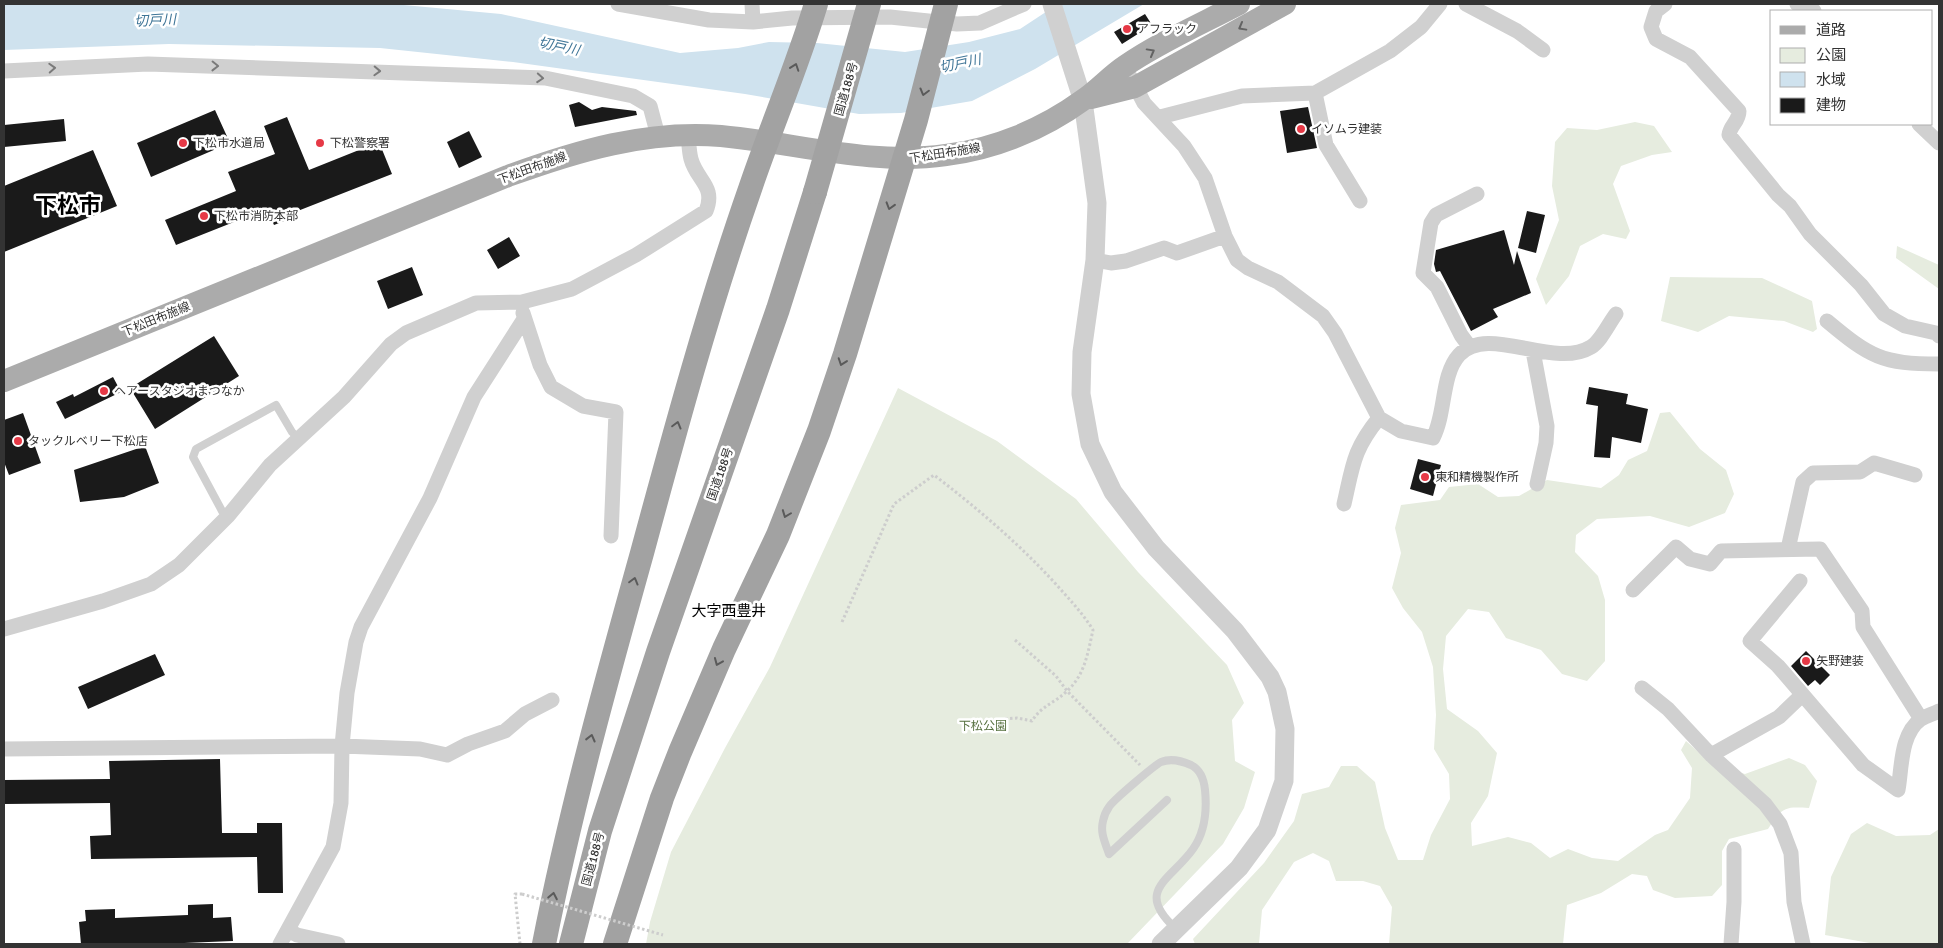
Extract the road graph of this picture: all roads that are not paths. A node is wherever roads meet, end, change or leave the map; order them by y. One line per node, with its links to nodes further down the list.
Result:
1 (618, 4): 15 (street)
2 (752, 4): 15 (street)
3 (868, 4): 68 (highway, 国道188号, bridge)
4 (1024, 4): 14 (street)
5 (1052, 4): 21 (street)
6 (1239, 4): 17 (main road, 下松田布施線, one-way to 6)
7 (1285, 4): 19 (main road, 下松田布施線, one-way to 19)
8 (1440, 4): 20 (street)
9 (1466, 4): 16 (street)
10 (1665, 4): 37 (street)
11 (1797, 4): 12 (street)
12 (1812, 10)
13 (812, 16): 14 (street); 15 (street); 26 (highway, one-way to 13)
14 (943, 18): 28 (highway, one-way to 28)
15 (752, 22)
16 (1543, 50)
17 (1126, 66): 19 (street); 21 (main road, 下松田布施線)
18 (4, 71): 25 (street, one-way to 25)
19 (1135, 87): 21 (main road, 下松田布施線); 22 (street)
20 (1315, 93): 22 (street); 30 (street)
21 (1083, 101): 28 (main road, 下松田布施線); 32 (street)
22 (1160, 117): 31 (street)
23 (1920, 125): 27 (street)
24 (688, 135): 25 (main road, 下松田布施線); 26 (main road, 下松田布施線); 33 (street)
25 (658, 136): 41 (main road, 下松田布施線)
26 (768, 142): 28 (main road, 下松田布施線); 67 (highway, one-way to 26)
27 (1939, 143)
28 (903, 160): 69 (highway, one-way to 69)
29 (1477, 194): 38 (street)
30 (1360, 201)
31 (1225, 236): 32 (street); 42 (street)
32 (1095, 260): 63 (street)
33 (522, 302): 35 (street); 43 (street)
34 (1616, 314): 39 (street)
35 (524, 319): 48 (street); 58 (street)
36 (1827, 321): 40 (street)
37 (1939, 336)
38 (1469, 346): 39 (street); 42 (street)
39 (1533, 351): 45 (street)
40 (1939, 364)
41 (4, 381)
42 (1379, 418): 46 (street)
43 (298, 438): 47 (street); 47 (lane)
44 (1915, 475): 49 (street)
45 (1537, 484)
46 (1344, 504)
47 (228, 516): 52 (street)
48 (611, 536)
49 (1788, 549): 51 (street); 57 (street)
50 (1800, 581): 54 (street)
51 (1633, 590)
52 (4, 628)
53 (1642, 688): 60 (street)
54 (1802, 695): 57 (street); 60 (street)
55 (552, 700): 58 (street)
56 (1939, 711): 57 (street)
57 (1921, 719)
58 (342, 746): 59 (street); 64 (street)
59 (4, 749)
60 (1711, 755): 72 (street)
61 (1167, 800): 63 (lane)
62 (1734, 849): 71 (street)
63 (1176, 928): 70 (street)
64 (288, 930): 65 (street); 66 (street)
65 (280, 944)
66 (338, 944)
67 (544, 944)
68 (571, 944)
69 (615, 944)
70 (1161, 944)
71 (1731, 944)
72 (1803, 944)

